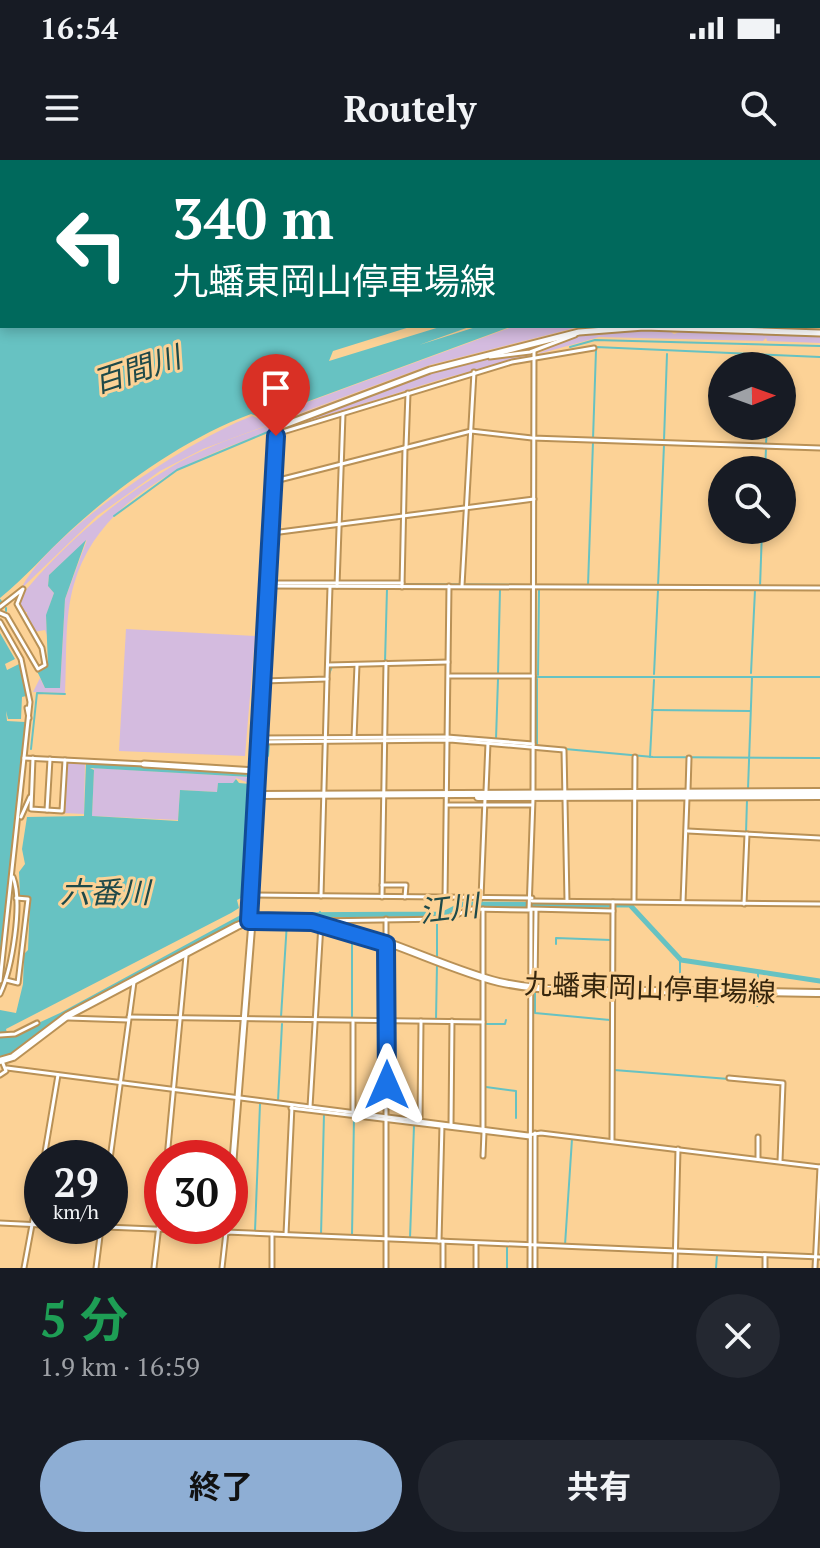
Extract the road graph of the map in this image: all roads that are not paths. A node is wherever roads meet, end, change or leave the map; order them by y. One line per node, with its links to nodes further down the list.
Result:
1 (631, 328): 3 (street)
2 (673, 328): 4 (street)
3 (579, 332): 6 (street); 7 (street)
4 (820, 333)
5 (594, 348): 7 (street)
6 (483, 356): 7 (street); 12 (street)
7 (534, 356): 8 (street); 13 (street)
8 (474, 372): 9 (street); 11 (street)
9 (408, 393): 10 (street); 14 (street)
10 (343, 412): 12 (street); 16 (street)
11 (471, 430): 13 (street); 14 (street); 19 (street)
12 (276, 434): 17 (street)
13 (533, 438): 15 (street); 18 (street)
14 (405, 447): 16 (street); 20 (street)
15 (820, 448)
16 (342, 463): 17 (street); 21 (street)
17 (273, 481): 22 (street)
18 (533, 499): 19 (street); 29 (street)
19 (467, 508): 20 (street); 26 (street)
20 (404, 516): 21 (street); 25 (street)
21 (340, 525): 22 (street); 24 (street)
22 (270, 533): 23 (street)
23 (267, 584): 24 (street); 27 (street); 40 (street)
24 (337, 585): 25 (street); 27 (street)
25 (402, 585): 28 (street)
26 (462, 585): 28 (street); 29 (street)
27 (330, 586): 35 (street)
28 (449, 586): 33 (street)
29 (533, 588): 30 (street); 38 (street)
30 (820, 588)
31 (0, 610): 31 (street)
32 (0, 622): 42 (street)
33 (449, 662): 34 (street); 37 (street)
34 (386, 664): 36 (street); 45 (street)
35 (328, 665): 36 (street); 39 (street)
36 (357, 665): 43 (street)
37 (450, 677): 38 (street); 44 (street)
38 (533, 677): 49 (street)
39 (327, 680): 40 (street); 47 (street)
40 (263, 681): 46 (street)
41 (27, 708): 42 (street)
42 (29, 718): 51 (street)
43 (354, 738): 45 (street); 47 (street)
44 (447, 738): 45 (street); 48 (street); 49 (street); 64 (street)
45 (384, 739): 47 (street); 59 (street)
46 (259, 740): 47 (street); 57 (street)
47 (326, 740): 58 (street)
48 (488, 743): 49 (street); 68 (street)
49 (533, 746): 65 (street); 67 (street)
50 (635, 757): 60 (street)
51 (24, 758): 52 (street); 71 (street)
52 (33, 758): 54 (street); 66 (street)
53 (689, 758): 61 (street)
54 (50, 759): 55 (street); 70 (street)
55 (65, 760): 56 (street); 70 (street)
56 (144, 764): 57 (street)
57 (257, 771): 63 (street)
58 (324, 794): 59 (main road); 63 (main road); 78 (street)
59 (383, 794): 64 (main road); 76 (street)
60 (635, 794): 61 (main road); 65 (main road); 85 (street)
61 (688, 794): 62 (main road); 72 (street)
62 (820, 794)
63 (257, 795): 77 (main road)
64 (447, 795): 68 (main road); 69 (street)
65 (565, 795): 67 (main road); 84 (street)
66 (31, 796): 70 (street); 71 (street)
67 (533, 798): 68 (main road); 68 (street); 90 (street)
68 (485, 801): 69 (street); 83 (street)
69 (447, 805): 82 (street)
70 (47, 810)
71 (19, 821): 75 (street)
72 (687, 831): 73 (street); 87 (street)
73 (746, 834): 74 (street); 88 (street)
74 (820, 838)
75 (13, 877): 81 (street); 101 (street)
76 (382, 885): 79 (street); 80 (street)
77 (250, 895): 78 (street); 93 (main road)
78 (321, 896): 79 (street)
79 (382, 897): 80 (street)
80 (405, 897): 82 (street)
81 (16, 898): 100 (street); 100 (street)
82 (445, 898): 83 (street)
83 (481, 898): 90 (street)
84 (567, 900): 86 (street); 90 (street)
85 (634, 900): 86 (street); 87 (street)
86 (613, 902): 92 (street)
87 (683, 902): 88 (street)
88 (744, 903): 89 (street)
89 (820, 904)
90 (533, 906): 91 (street); 92 (street); 103 (street)
91 (483, 909): 94 (street); 99 (street)
92 (613, 910): 104 (street)
93 (250, 918): 95 (main road, 九蟠東岡山停車場線); 98 (main road); 110 (street)
94 (386, 919): 95 (street); 97 (street)
95 (312, 922): 96 (main road, 九蟠東岡山停車場線)
96 (321, 924): 97 (main road, 九蟠東岡山停車場線); 113 (street)
97 (386, 944): 99 (main road, 九蟠東岡山停車場線); 111 (street)
98 (186, 956): 102 (main road); 109 (street)
99 (483, 978): 103 (main road, 九蟠東岡山停車場線); 116 (street)
100 (6, 980): 106 (street)
101 (0, 981)
102 (134, 982): 107 (main road); 108 (street)
103 (533, 988): 104 (main road, 九蟠東岡山停車場線); 134 (street)
104 (613, 991): 105 (main road, 九蟠東岡山停車場線); 140 (street)
105 (820, 993)
106 (0, 994)
107 (67, 1016): 108 (street); 119 (main road)
108 (129, 1019): 109 (street); 123 (street)
109 (181, 1019): 110 (street); 124 (street)
110 (246, 1021): 113 (street); 125 (street)
111 (387, 1021): 112 (street); 114 (street); 129 (street)
112 (421, 1021): 115 (street); 130 (street)
113 (315, 1022): 114 (street); 127 (street)
114 (353, 1022): 128 (street)
115 (452, 1022): 116 (street); 132 (street)
116 (483, 1022): 133 (street)
117 (37, 1023): 118 (street)
118 (0, 1035)
119 (6, 1067): 120 (street); 121 (street)
120 (0, 1075)
121 (58, 1076): 123 (street); 136 (street)
122 (729, 1078): 144 (street)
123 (120, 1084): 124 (street); 137 (street)
124 (174, 1091): 125 (street); 138 (street)
125 (241, 1099): 126 (street); 139 (street)
126 (292, 1106): 127 (street); 129 (street); 149 (street)
127 (310, 1107): 128 (street)
128 (353, 1112): 129 (street)
129 (386, 1119): 130 (street); 131 (street); 151 (street)
130 (420, 1121): 131 (street)
131 (442, 1125): 132 (street); 133 (street); 152 (street)
132 (451, 1125): 133 (street)
133 (484, 1130): 134 (street); 142 (street)
134 (533, 1137): 140 (street); 158 (street)
135 (758, 1137): 143 (street)
136 (47, 1140)
137 (113, 1140)
138 (169, 1140)
139 (236, 1140)
140 (612, 1141): 141 (street)
141 (678, 1150): 143 (street); 159 (street)
142 (483, 1156)
143 (758, 1159): 144 (street)
144 (780, 1162): 145 (street)
145 (820, 1168): 161 (street)
146 (0, 1223): 147 (street)
147 (24, 1224)
148 (248, 1233): 150 (street)
149 (286, 1234): 150 (street); 151 (street)
150 (272, 1235): 166 (street)
151 (386, 1240): 152 (street); 167 (street)
152 (442, 1242): 157 (street); 168 (street)
153 (28, 1244): 162 (street)
154 (99, 1244): 163 (street)
155 (157, 1244): 164 (street)
156 (225, 1244): 165 (street)
157 (476, 1244): 158 (street); 169 (street)
158 (533, 1244): 159 (street); 170 (street)
159 (676, 1252): 160 (street); 171 (street)
160 (765, 1255): 161 (street); 172 (street)
161 (817, 1257): 173 (street)
162 (24, 1268)
163 (96, 1268)
164 (154, 1268)
165 (222, 1268)
166 (272, 1268)
167 (386, 1268)
168 (443, 1268)
169 (476, 1268)
170 (532, 1268)
171 (675, 1268)
172 (765, 1268)
173 (815, 1268)

